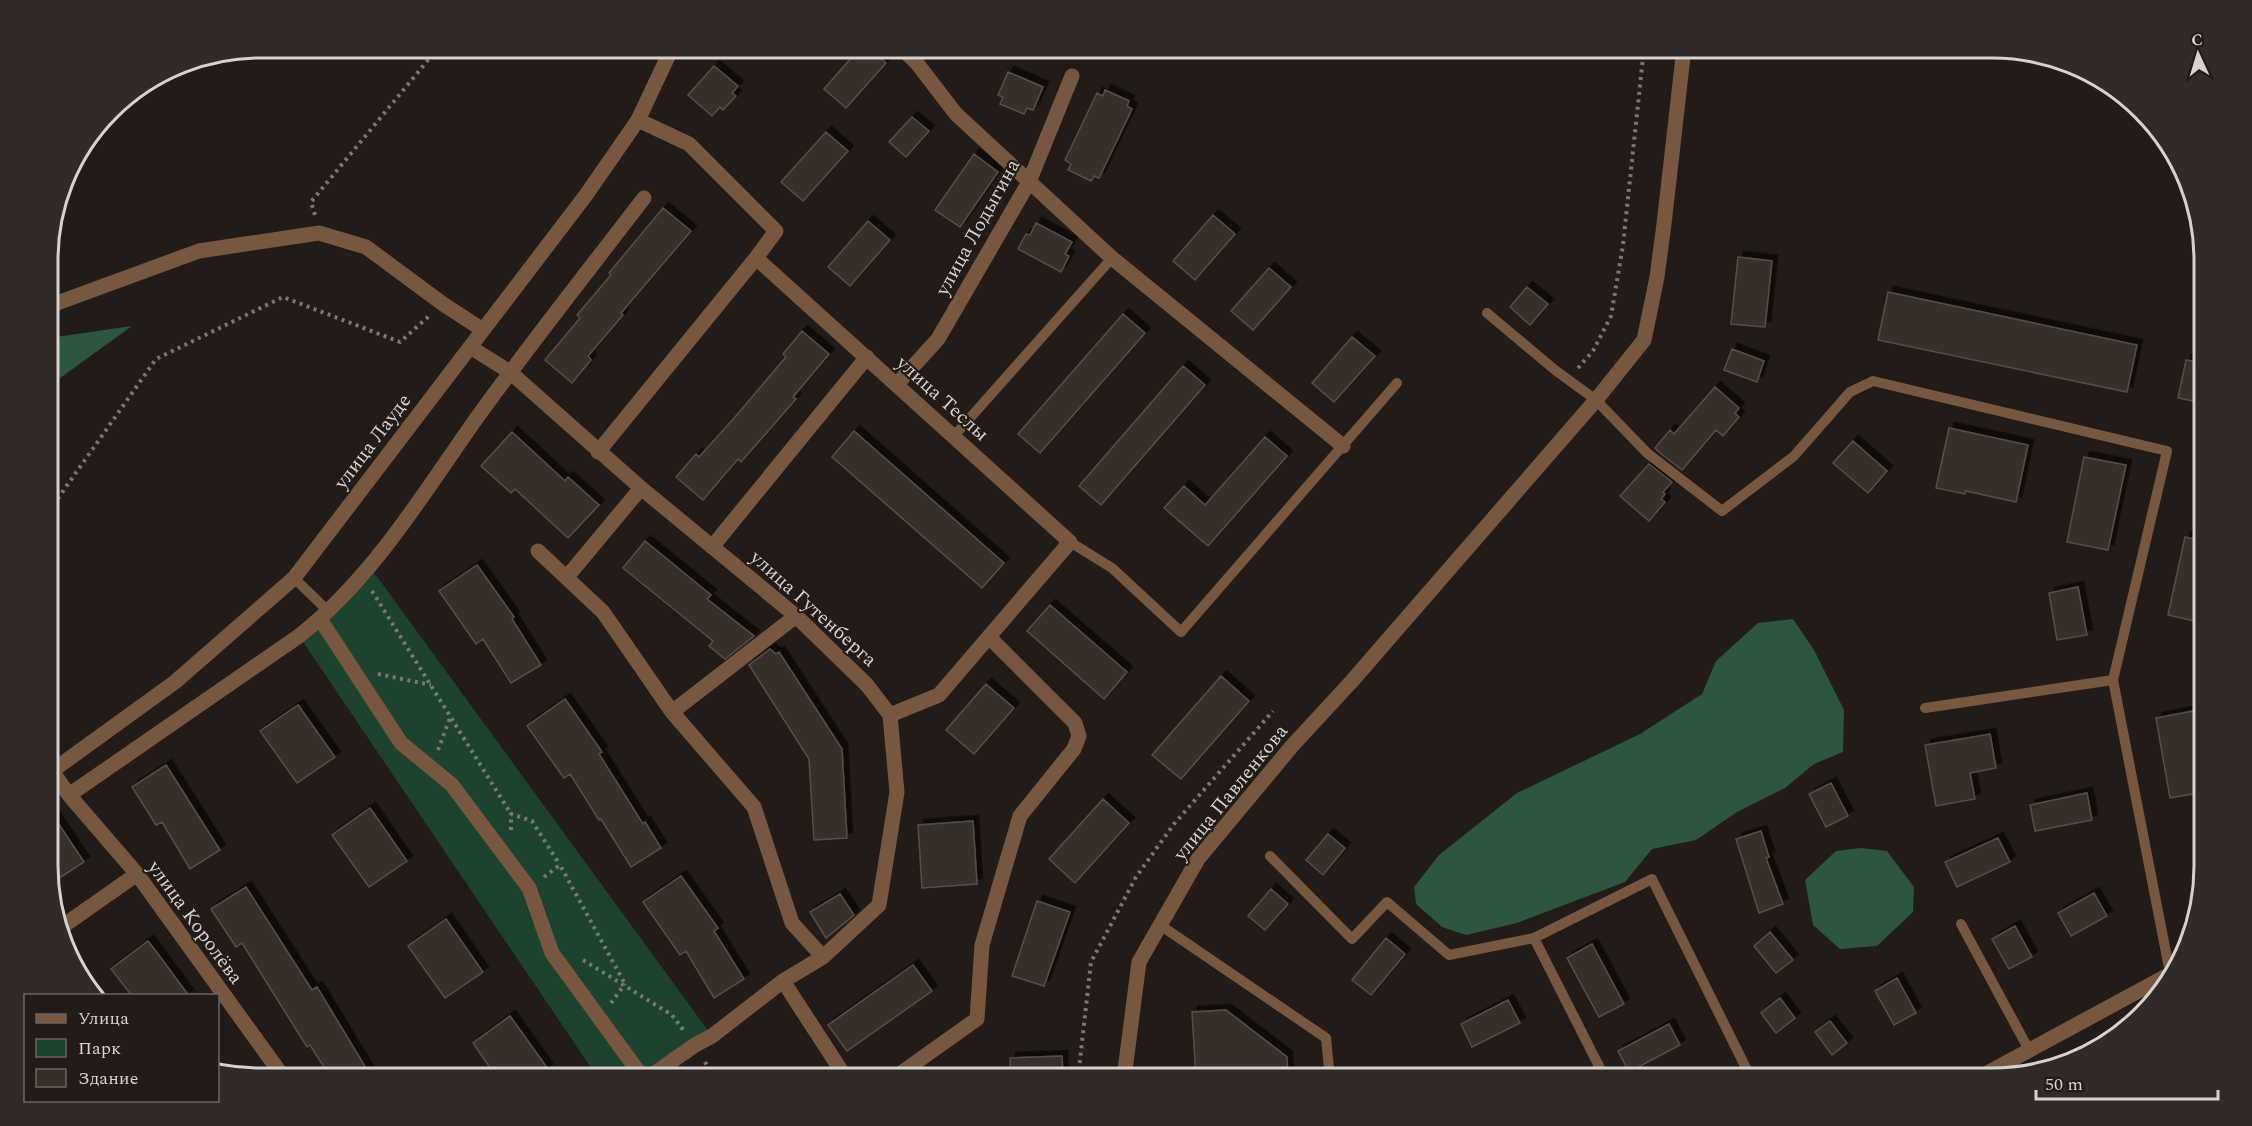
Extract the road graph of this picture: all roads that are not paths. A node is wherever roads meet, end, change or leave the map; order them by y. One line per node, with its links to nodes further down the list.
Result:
1 (667, 58): 5 (street, улица Лауде)
2 (912, 58): 6 (street)
3 (1683, 58): 18 (street, улица Павленкова)
4 (1072, 76): 6 (street, улица Лодыгина)
5 (638, 120): 8 (street); 12 (street, улица Лауде)
6 (1029, 182): 9 (street); 17 (street, улица Лодыгина)
7 (644, 198): 15 (street)
8 (756, 258): 14 (street, улица Теслы); 21 (street)
9 (1112, 258): 19 (lane); 20 (street)
10 (59, 302): 12 (street)
11 (1487, 313): 18 (lane)
12 (483, 330): 13 (street, улица Лауде)
13 (470, 348): 15 (street, улица Гутенберга); 26 (street, улица Лауде)
14 (867, 357): 17 (street, улица Теслы); 24 (street)
15 (510, 372): 21 (street, улица Гутенберга); 28 (street)
16 (1397, 383): 20 (lane)
17 (897, 384): 19 (street, улица Теслы)
18 (1596, 400): 31 (lane); 42 (street, улица Павленкова)
19 (954, 436): 23 (street, улица Теслы)
20 (1342, 447): 23 (lane)
21 (598, 452): 22 (street, улица Гутенберга)
22 (640, 488): 24 (street, улица Гутенберга); 27 (street)
23 (1070, 542): 30 (street)
24 (712, 547): 29 (street, улица Гутенберга)
25 (538, 551): 27 (street)
26 (294, 578): 28 (lane); 35 (street, улица Лауде)
27 (567, 578): 33 (street)
28 (324, 615): 37 (street); 54 (street)
29 (796, 616): 33 (street); 34 (street, улица Гутенберга)
30 (990, 638): 34 (street); 57 (street)
31 (2113, 680): 32 (lane); 45 (lane)
32 (1925, 708)
33 (672, 712): 44 (street)
34 (890, 715): 44 (street)
35 (58, 767)
36 (58, 780): 37 (street, улица Лауде)
37 (69, 795): 39 (street, улица Королёва)
38 (1270, 856): 43 (lane)
39 (137, 874): 40 (street); 53 (street, улица Королёва)
40 (67, 923)
41 (1961, 924): 48 (lane)
42 (1160, 925): 49 (lane); 58 (street, улица Павленкова)
43 (1534, 938): 50 (lane); 51 (lane)
44 (823, 957): 46 (street)
45 (2168, 963)
46 (783, 981): 55 (street); 56 (street)
47 (2157, 981): 48 (street)
48 (2029, 1050): 52 (street)
49 (1329, 1067)
50 (1600, 1067)
51 (1746, 1067)
52 (1998, 1067)
53 (277, 1068)
54 (636, 1068)
55 (663, 1068)
56 (839, 1068)
57 (909, 1068)
58 (1125, 1068)

